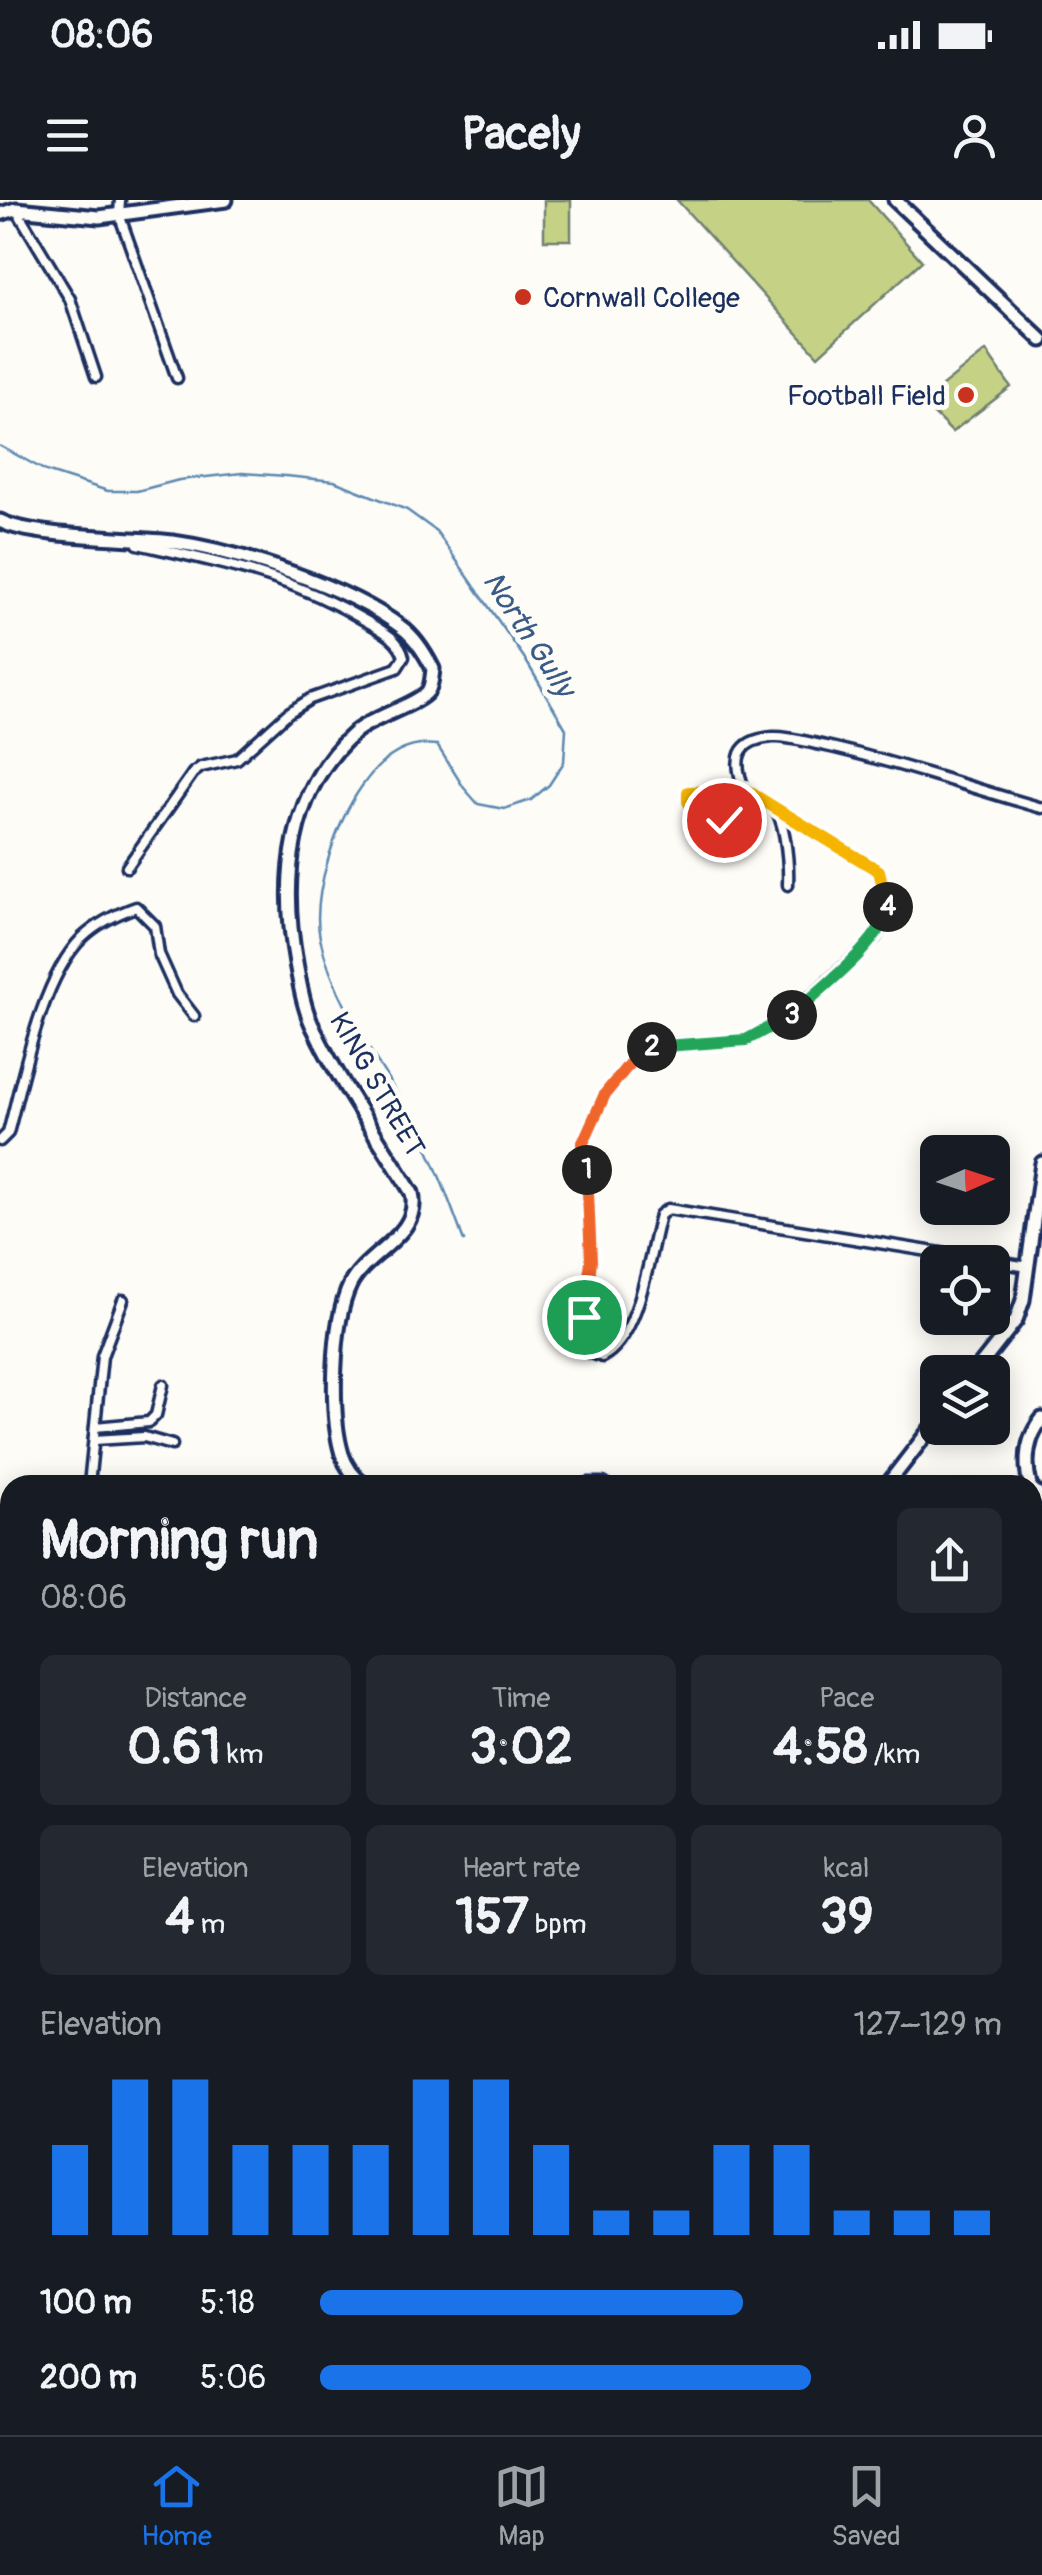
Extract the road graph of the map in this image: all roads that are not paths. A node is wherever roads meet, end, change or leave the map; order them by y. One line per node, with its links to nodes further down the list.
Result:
1 (120, 200): 6 (street)
2 (226, 200): 6 (street)
3 (895, 200): 7 (street)
4 (14, 204): 5 (street); 6 (street); 8 (street)
5 (0, 214)
6 (119, 214): 9 (street)
7 (1042, 340)
8 (96, 378)
9 (177, 378)
10 (0, 520): 11 (street, KING STREET)
11 (114, 538): 16 (street); 32 (street, KING STREET)
12 (746, 790): 13 (street); 14 (street); 15 (street)
13 (776, 808): 17 (street); 22 (street)
14 (1042, 808)
15 (724, 820)
16 (126, 867)
17 (788, 886)
18 (194, 1016): 19 (street)
19 (0, 1142)
20 (1042, 1163): 21 (street)
21 (1038, 1202): 22 (street)
22 (1028, 1267): 24 (street)
23 (123, 1300): 27 (street)
24 (988, 1355)
25 (163, 1385): 27 (street)
26 (1042, 1418): 34 (street)
27 (95, 1427): 28 (street)
28 (94, 1440): 30 (street); 31 (street)
29 (920, 1443): 33 (street)
30 (172, 1445)
31 (89, 1475)
32 (354, 1475)
33 (895, 1475)
34 (1030, 1475)

